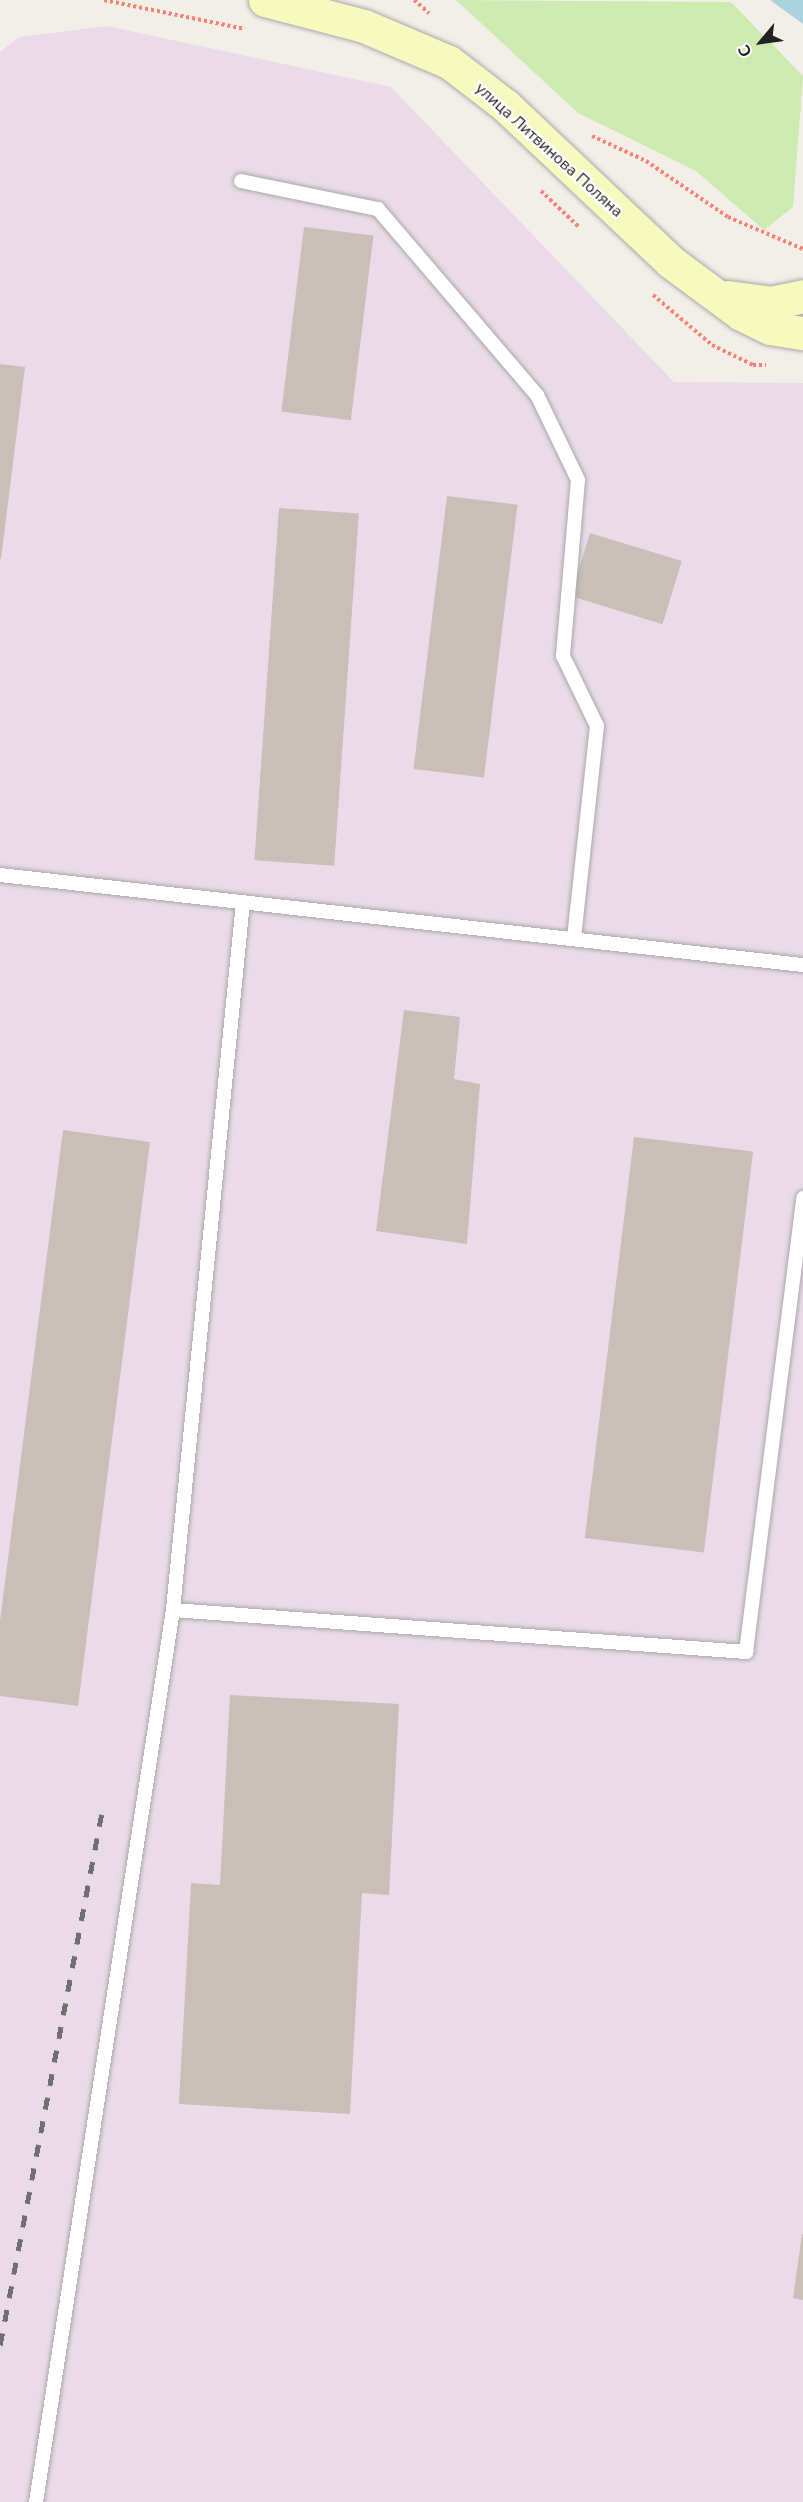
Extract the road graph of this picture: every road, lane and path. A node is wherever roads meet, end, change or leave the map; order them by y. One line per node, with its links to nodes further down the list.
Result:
1 (104, 0): 5 (path)
2 (265, 0): 12 (main road, улица Литвинова Поляна)
3 (414, 0): 4 (path)
4 (432, 16)
5 (252, 30)
6 (587, 134): 10 (path)
7 (241, 181): 18 (lane)
8 (538, 188): 9 (path)
9 (581, 229)
10 (803, 249)
11 (650, 293): 15 (path)
12 (714, 295): 13 (main road); 14 (main road, улица Литвинова Поляна)
13 (803, 296)
14 (803, 333)
15 (773, 365)
16 (0, 875): 17 (lane)
17 (243, 902): 18 (lane); 21 (lane)
18 (574, 939): 19 (lane)
19 (803, 965)
20 (803, 1198): 21 (lane)
21 (173, 1610): 22 (lane)
22 (36, 2502)

